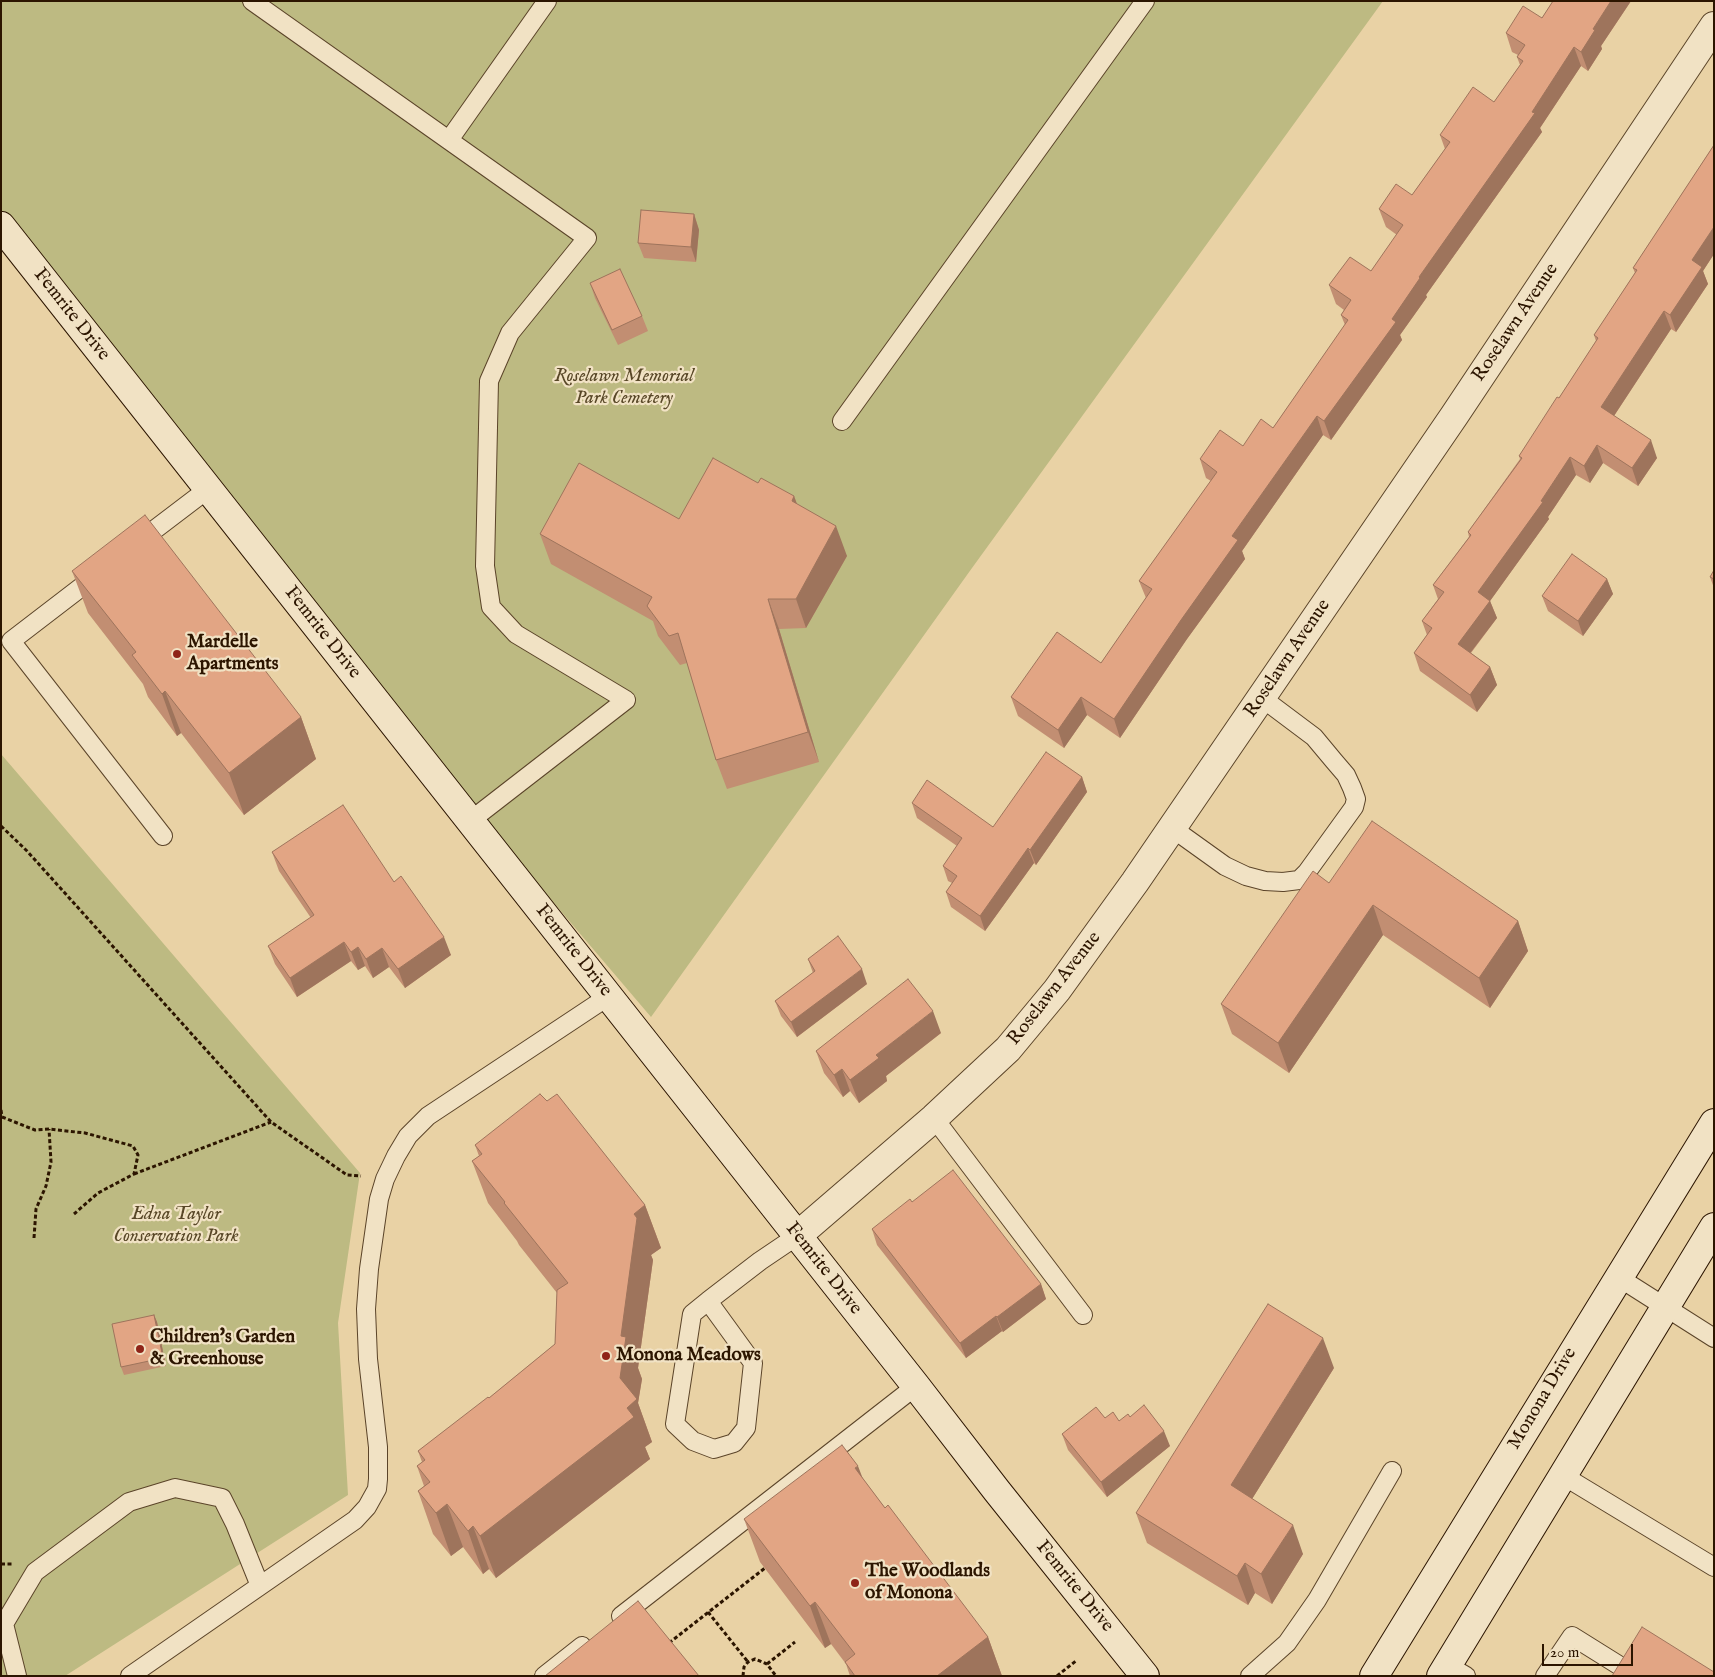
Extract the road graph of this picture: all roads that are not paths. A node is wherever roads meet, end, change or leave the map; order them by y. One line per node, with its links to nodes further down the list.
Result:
1 (252, 1): 5 (lane)
2 (547, 1): 5 (lane)
3 (1145, 1): 7 (lane)
4 (1714, 26): 11 (street, Roselawn Avenue)
5 (449, 140): 12 (lane)
6 (1, 226): 8 (street, Femrite Drive)
7 (842, 422)
8 (208, 489): 9 (lane); 12 (street, Femrite Drive)
9 (127, 551)
10 (112, 563): 14 (lane)
11 (1262, 698): 13 (street, Roselawn Avenue); 13 (lane)
12 (470, 821): 15 (street, Femrite Drive)
13 (1172, 828): 16 (street, Roselawn Avenue)
14 (163, 836)
15 (609, 996): 19 (street, Femrite Drive); 29 (lane)
16 (934, 1118): 19 (street, Roselawn Avenue); 23 (lane)
17 (1714, 1122): 20 (street, Monona Drive)
18 (1714, 1227): 22 (street)
19 (797, 1236): 21 (lane); 25 (street, Femrite Drive)
20 (1618, 1277): 22 (lane); 37 (street, Monona Drive)
21 (708, 1301): 21 (lane)
22 (1665, 1308): 24 (lane); 27 (street)
23 (1083, 1315)
24 (1714, 1338)
25 (916, 1386): 34 (lane); 35 (street, Femrite Drive)
26 (1392, 1471): 36 (lane)
27 (1562, 1475): 28 (lane); 31 (street)
28 (1714, 1567)
29 (260, 1586): 32 (lane); 33 (lane)
30 (1628, 1671): 38 (lane)
31 (1451, 1672)
32 (17, 1676)
33 (130, 1676)
34 (544, 1676)
35 (1145, 1676)
36 (1250, 1676)
37 (1374, 1676)
38 (1546, 1676)

